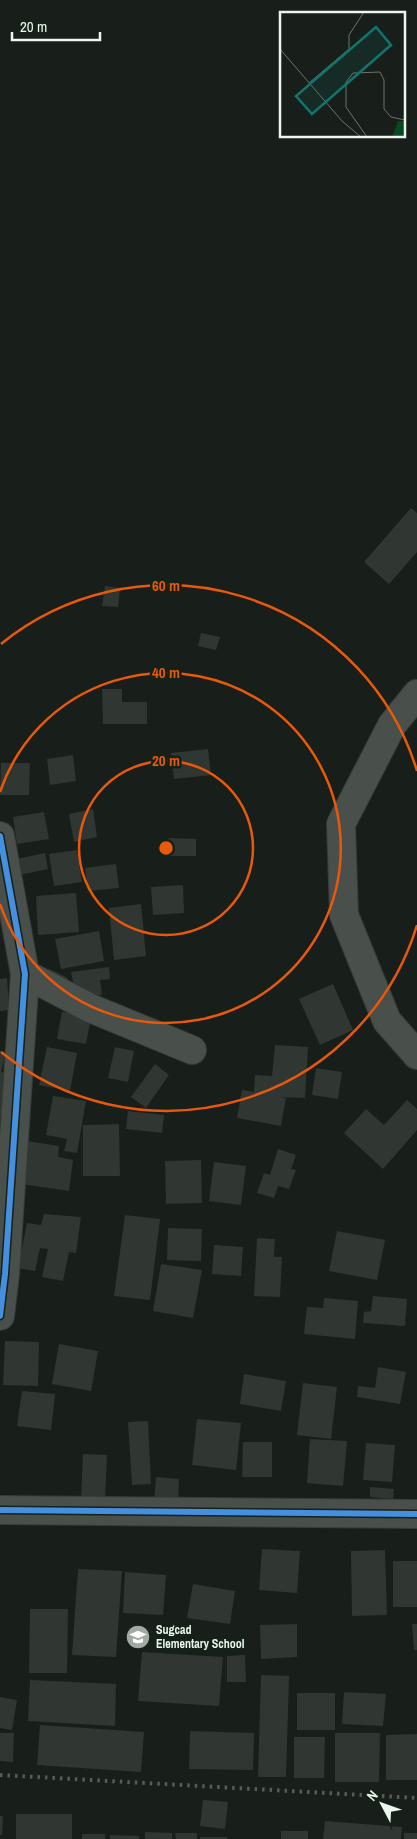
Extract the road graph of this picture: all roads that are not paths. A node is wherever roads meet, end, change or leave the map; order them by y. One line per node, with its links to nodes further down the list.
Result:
1 (417, 694): 5 (street)
2 (0, 836): 3 (street)
3 (25, 974): 4 (street); 6 (street)
4 (192, 1050)
5 (417, 1055)
6 (0, 1316)
7 (0, 1510): 8 (street)
8 (417, 1514)

